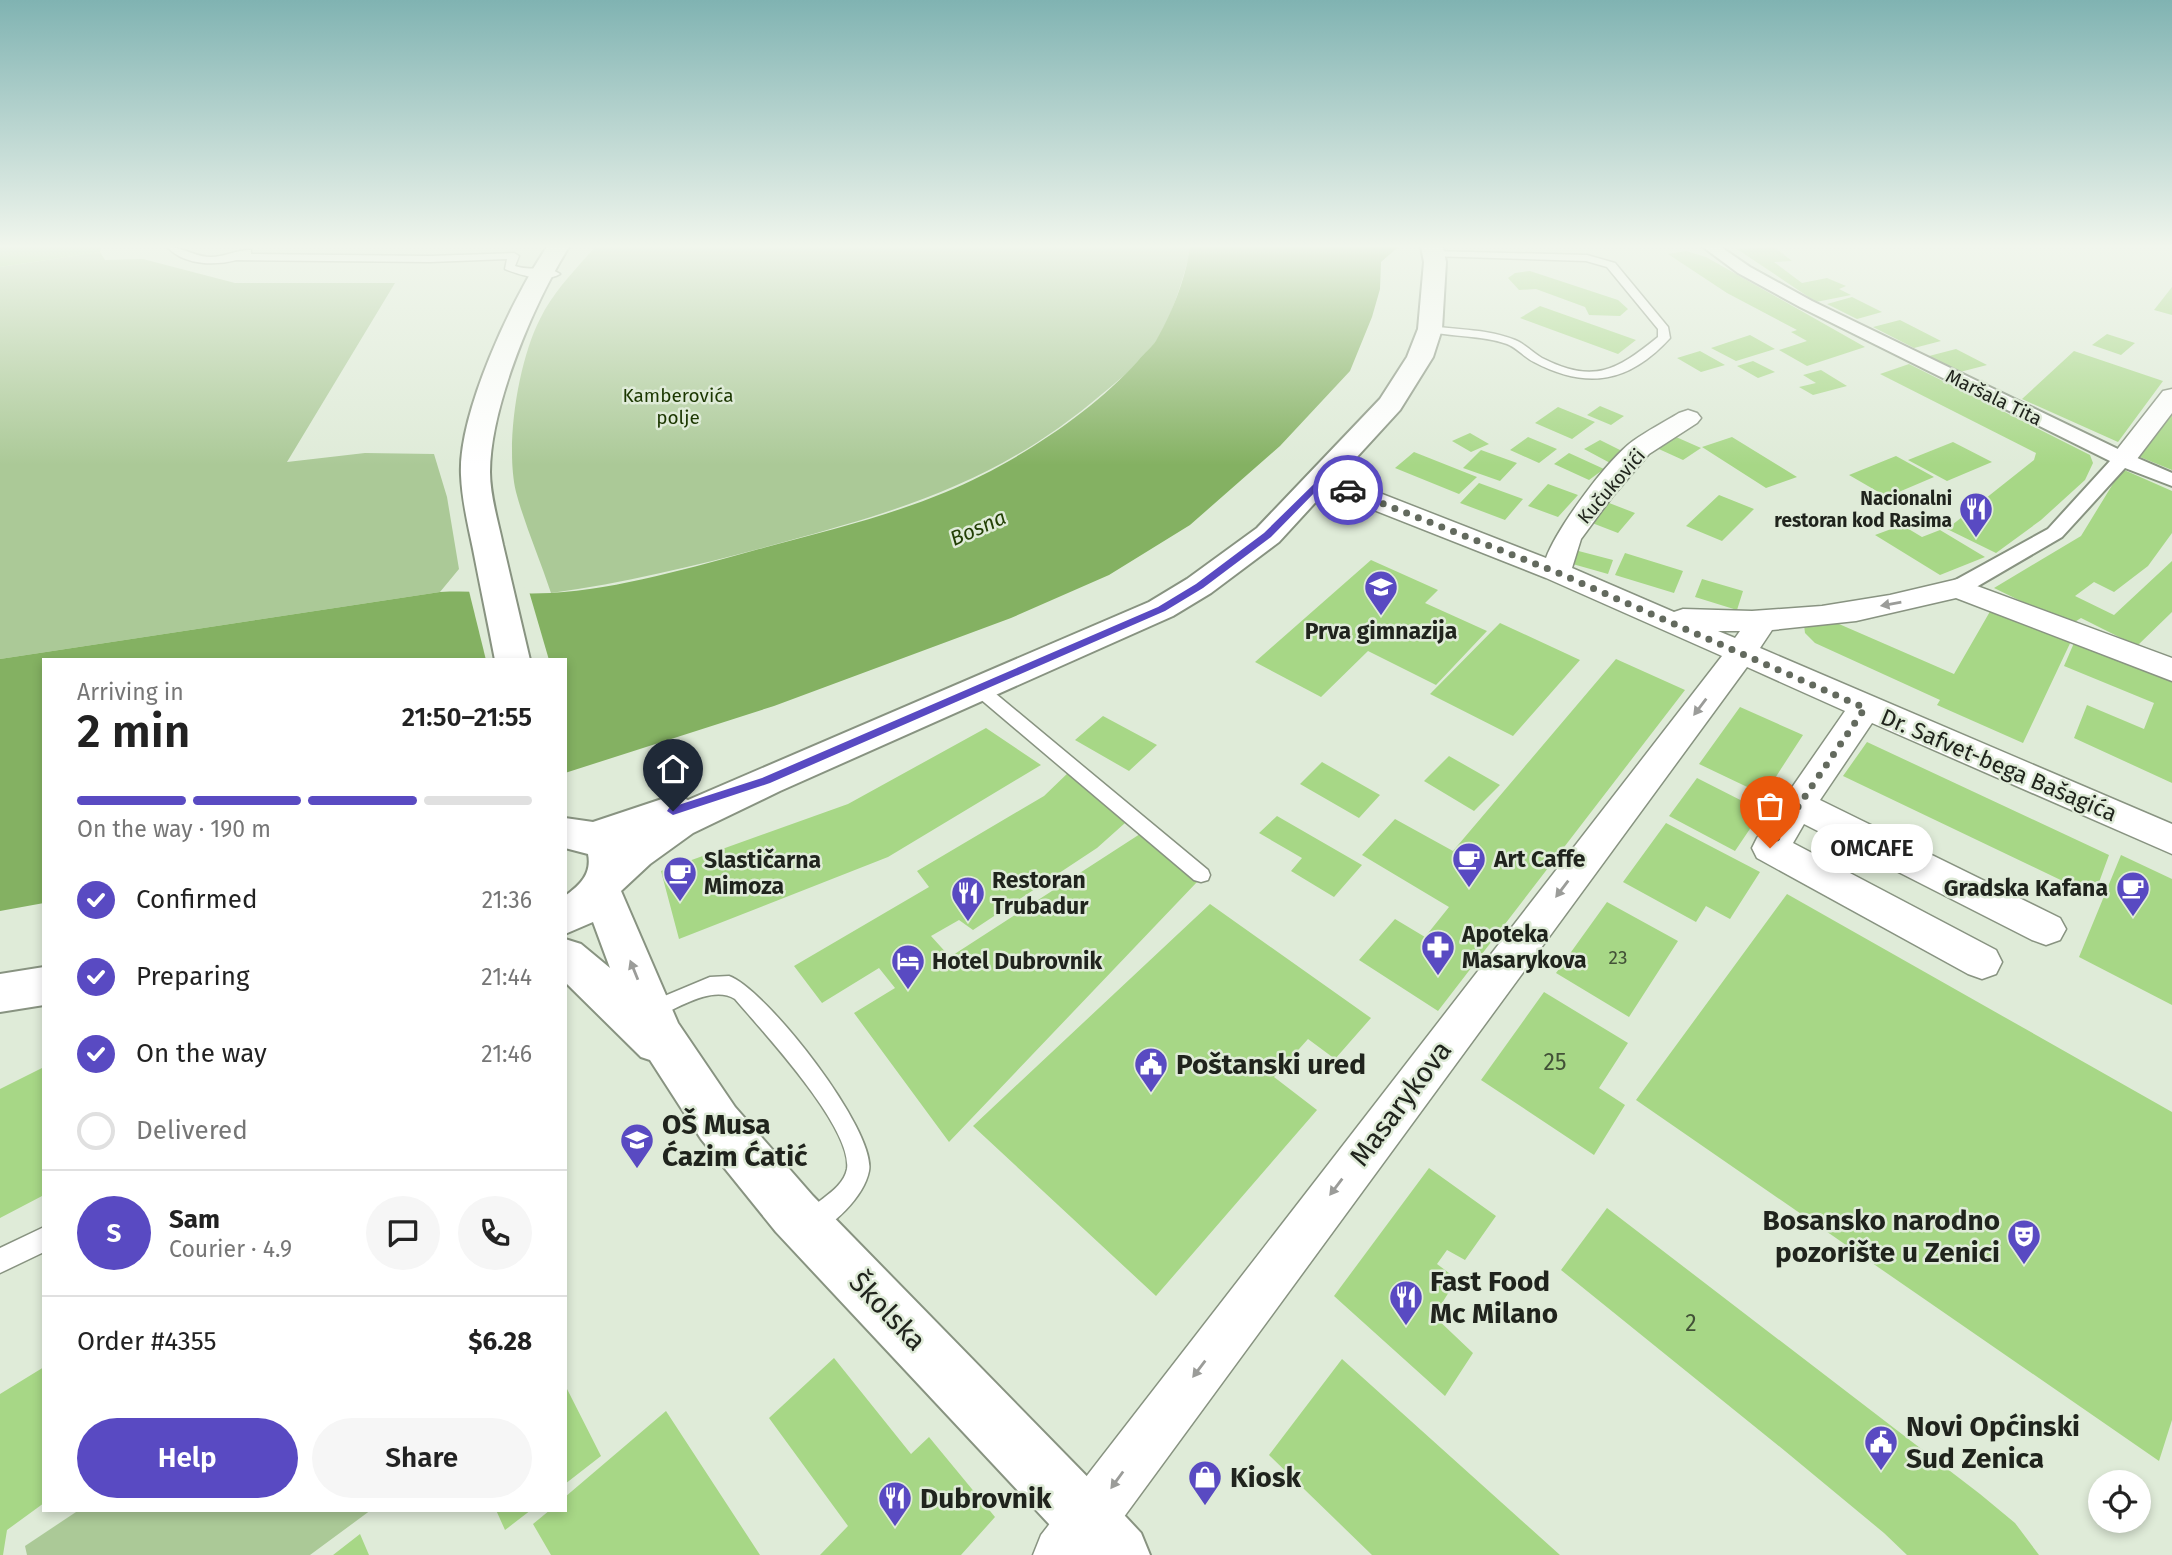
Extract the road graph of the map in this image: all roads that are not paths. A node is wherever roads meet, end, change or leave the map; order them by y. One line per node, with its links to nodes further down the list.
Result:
1 (518, 320): 14 (street)
2 (1432, 320): 5 (street)
3 (1656, 320): 5 (lane)
4 (1838, 320): 8 (street, Maršala Tita)
5 (1430, 329): 9 (street)
6 (2172, 396): 8 (street)
7 (1688, 418): 11 (street, Kučukovići)
8 (2125, 456): 10 (street, Maršala Tita); 12 (street)
9 (1322, 480): 11 (street, Dr. Safvet-bega Bašagića); 16 (street)
10 (2172, 480)
11 (1556, 572): 13 (street, Dr. Safvet-bega Bašagića)
12 (1958, 588): 13 (street, one-way to 13); 15 (street)
13 (1751, 637): 17 (street, Dr. Safvet-bega Bašagića); 34 (street, Masarykova, one-way to 34)
14 (513, 658)
15 (2172, 670)
16 (978, 688): 18 (street); 22 (lane)
17 (1865, 708): 19 (street); 21 (street, Dr. Safvet-bega Bašagića)
18 (766, 780): 20 (street); 23 (street)
19 (1798, 805): 25 (street); 27 (street)
20 (574, 833): 23 (street, Školska)
21 (2172, 840)
22 (1201, 875)
23 (605, 885): 24 (street); 30 (street, Školska, one-way to 23)
24 (567, 916)
25 (2046, 929)
26 (567, 958): 30 (street, Školska)
27 (1982, 962)
28 (42, 986): 29 (street)
29 (0, 993)
30 (660, 1033): 31 (street, Školska); 31 (lane)
31 (807, 1228): 34 (street, Školska)
32 (42, 1240): 33 (lane)
33 (0, 1261)
34 (1089, 1543)

